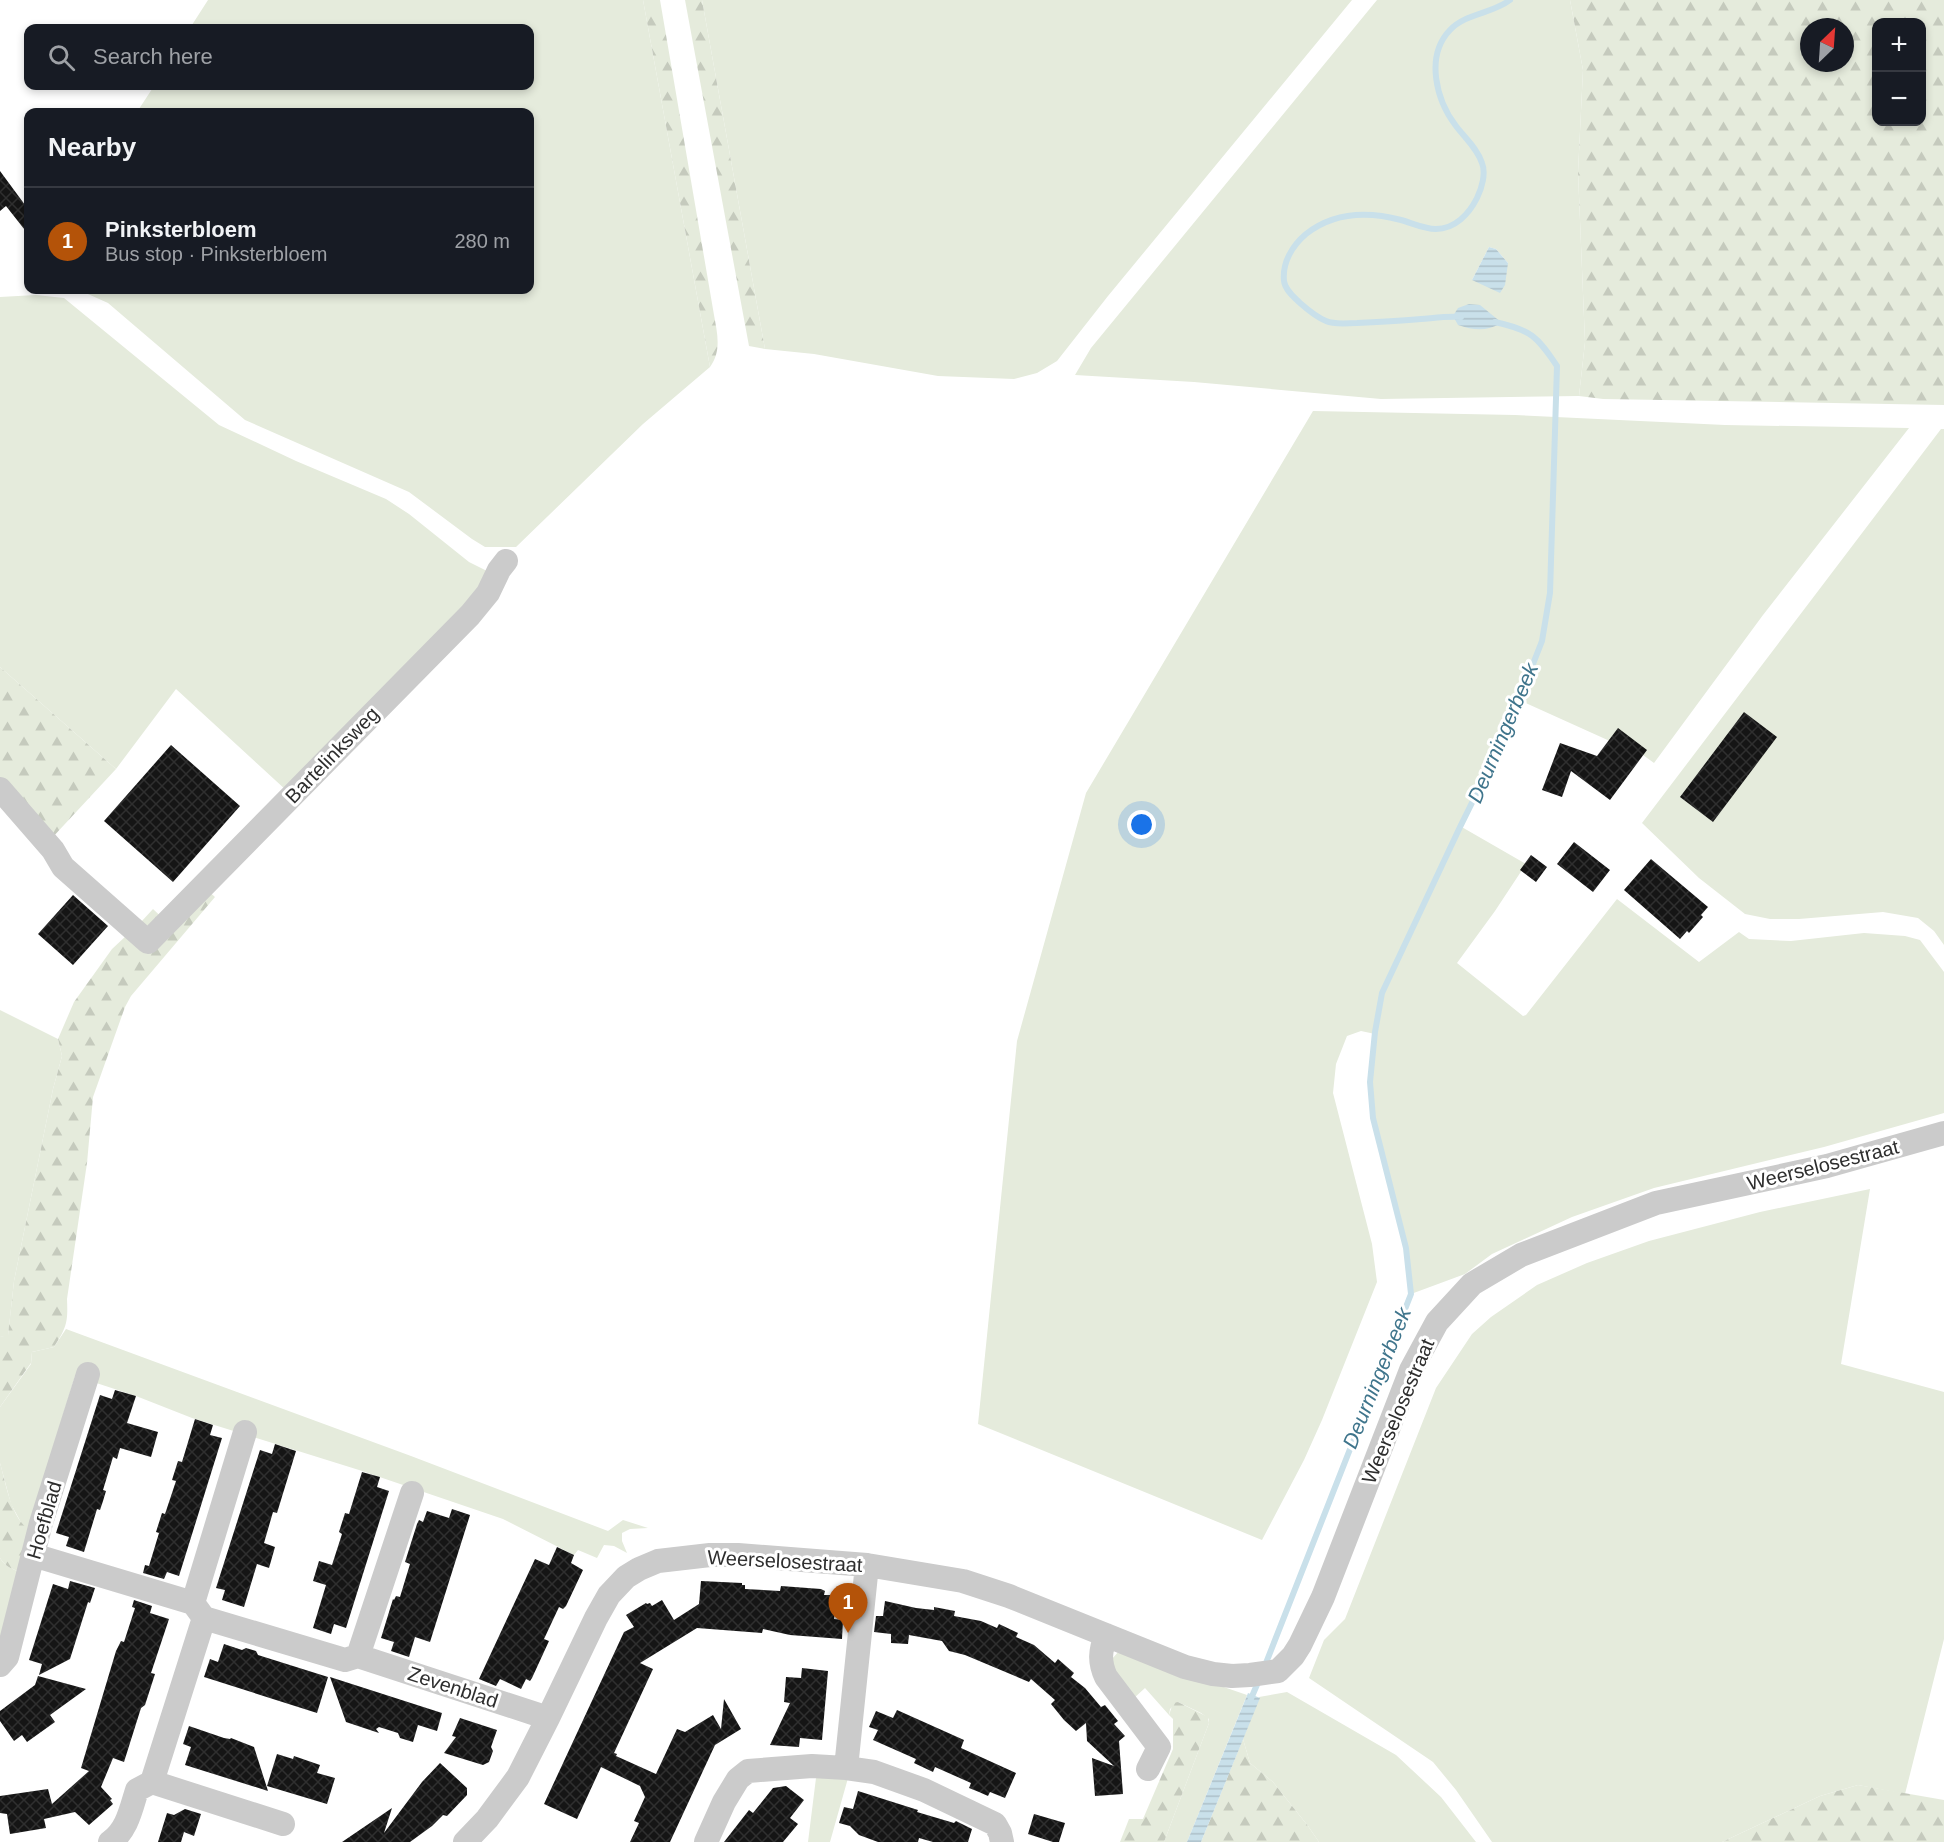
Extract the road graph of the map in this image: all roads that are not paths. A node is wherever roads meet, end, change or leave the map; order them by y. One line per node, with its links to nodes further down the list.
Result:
1 (506, 561): 2 (street, Bartelinksweg)
2 (0, 789)
3 (1944, 1133): 10 (street, Weerselosestraat)
4 (88, 1374): 7 (street, Hoefblad)
5 (246, 1432): 9 (street)
6 (412, 1493): 11 (street)
7 (33, 1555): 9 (street, Zevenblad); 12 (street, Hoefblad)
8 (867, 1565): 10 (street, Weerselosestraat); 13 (street, Weerselosestraat); 14 (street)
9 (198, 1611): 11 (street, Zevenblad); 16 (street)
10 (1106, 1635): 15 (street)
11 (357, 1656): 13 (street, Zevenblad)
12 (0, 1665)
13 (548, 1718): 19 (street, Weerselosestraat)
14 (846, 1768): 20 (street); 21 (street)
15 (1148, 1769)
16 (152, 1782): 17 (street); 18 (street)
17 (283, 1824)
18 (110, 1842)
19 (465, 1842)
20 (706, 1842)
21 (1002, 1842)

